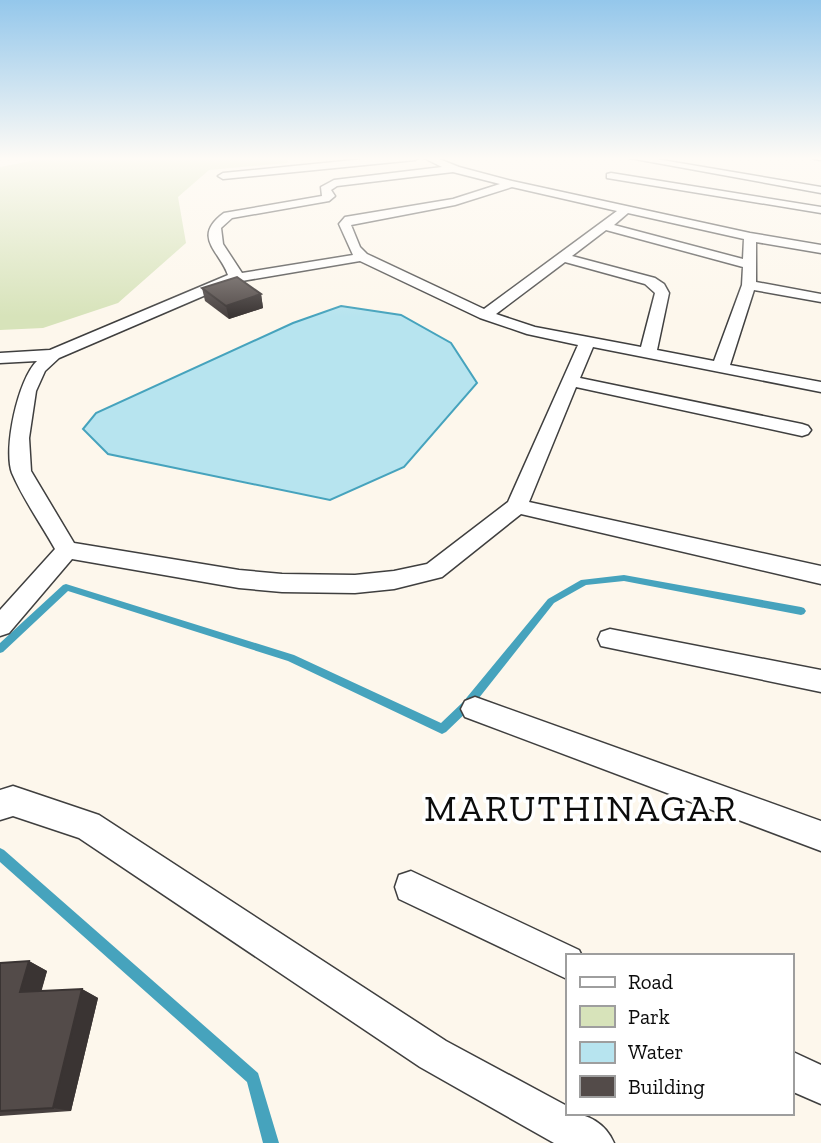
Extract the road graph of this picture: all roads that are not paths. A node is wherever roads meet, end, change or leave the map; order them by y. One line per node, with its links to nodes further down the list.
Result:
1 (258, 210): 11 (street)
2 (406, 210): 8 (street)
3 (625, 210): 5 (street)
4 (633, 210): 6 (street)
5 (605, 226): 9 (street); 10 (street)
6 (750, 237): 7 (street); 10 (street)
7 (821, 249)
8 (362, 257): 11 (street); 14 (street)
9 (562, 257): 14 (street); 16 (street)
10 (749, 265): 12 (street)
11 (233, 278): 17 (street)
12 (749, 285): 13 (street); 19 (street)
13 (821, 298)
14 (485, 315): 15 (street)
15 (587, 342): 16 (street); 20 (street)
16 (648, 353): 19 (street)
17 (53, 355): 18 (street); 24 (street)
18 (0, 358)
19 (722, 367): 21 (street)
20 (571, 381): 22 (street); 23 (street)
21 (821, 387)
22 (802, 430)
23 (517, 506): 24 (street); 25 (street)
24 (67, 550): 26 (street)
25 (821, 575)
26 (0, 625)
27 (610, 639): 28 (street)
28 (821, 681)
29 (475, 709): 31 (street)
30 (6, 803): 36 (street)
31 (821, 835)
32 (411, 887): 33 (street)
33 (566, 962)
34 (793, 1071): 35 (street)
35 (821, 1085)
36 (594, 1143)

